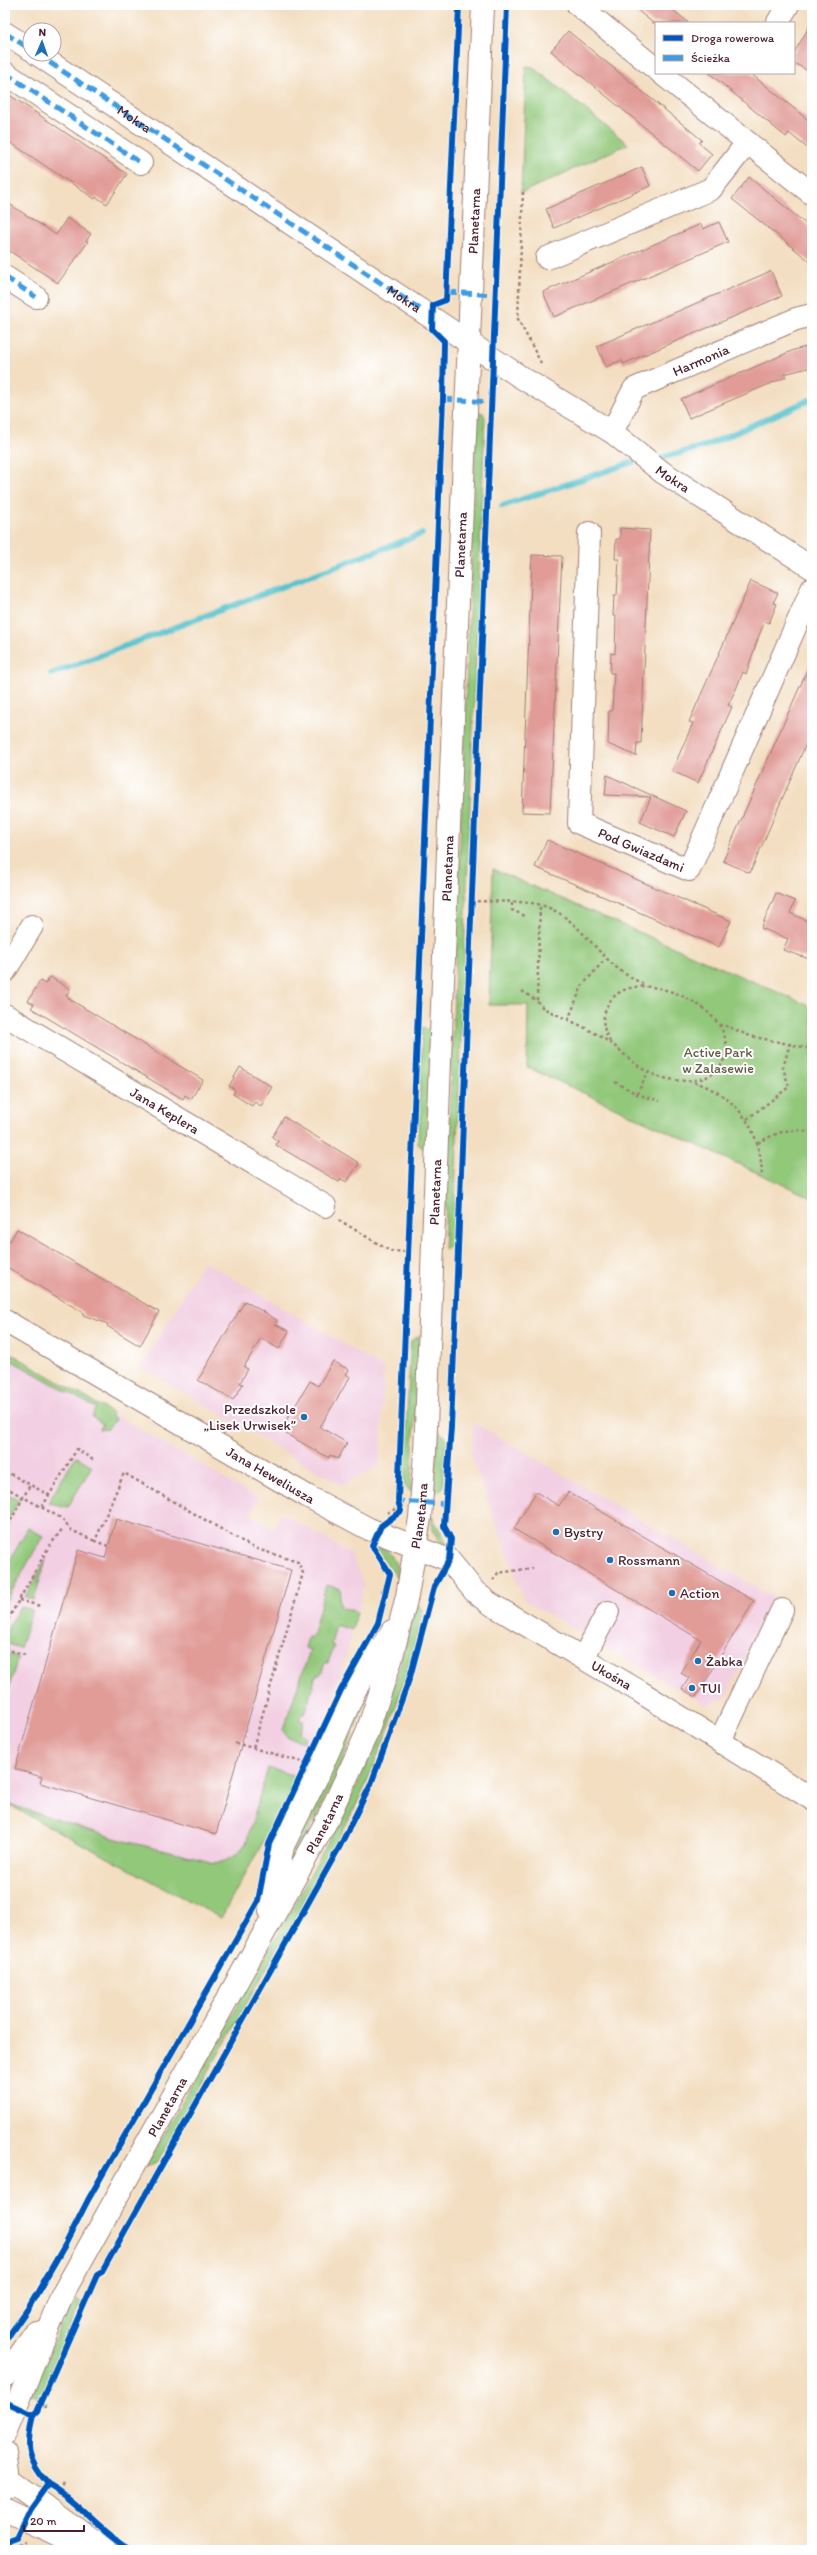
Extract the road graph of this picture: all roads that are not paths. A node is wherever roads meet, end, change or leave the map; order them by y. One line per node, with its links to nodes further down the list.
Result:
1 (483, 5): 16 (street, Planetarna)
2 (578, 5): 6 (street)
3 (5, 33): 4 (street)
4 (22, 45)
5 (49, 62): 16 (street, Mokra)
6 (655, 68)
7 (5, 73): 10 (street)
8 (663, 74): 9 (street)
9 (747, 142): 11 (street); 12 (street)
10 (141, 163)
11 (812, 194)
12 (547, 258)
13 (5, 277): 14 (street)
14 (36, 297)
15 (812, 315): 17 (street, Harmonia)
16 (469, 341): 17 (street, Mokra); 26 (street, Planetarna)
17 (612, 432): 19 (street, Mokra)
18 (589, 533): 20 (street, Pod Gwiazdami)
19 (812, 568)
20 (812, 589)
21 (32, 926): 22 (street)
22 (5, 971)
23 (5, 1015): 24 (street, Jana Keplera)
24 (325, 1206)
25 (5, 1321): 26 (street, Jana Heweliusza)
26 (416, 1548): 29 (street, Ukośna); 32 (street, Planetarna)
27 (782, 1610): 30 (street)
28 (608, 1612): 29 (street)
29 (583, 1658): 30 (street, Ukośna)
30 (720, 1741): 31 (street, Ukośna)
31 (812, 1799)
32 (62, 2295): 33 (street, Planetarna); 34 (street, Planetarna)
33 (5, 2376)
34 (5, 2433)
35 (5, 2453): 36 (street)
36 (6, 2483): 39 (street)
37 (5, 2510): 38 (street)
38 (82, 2548)
39 (106, 2550)

